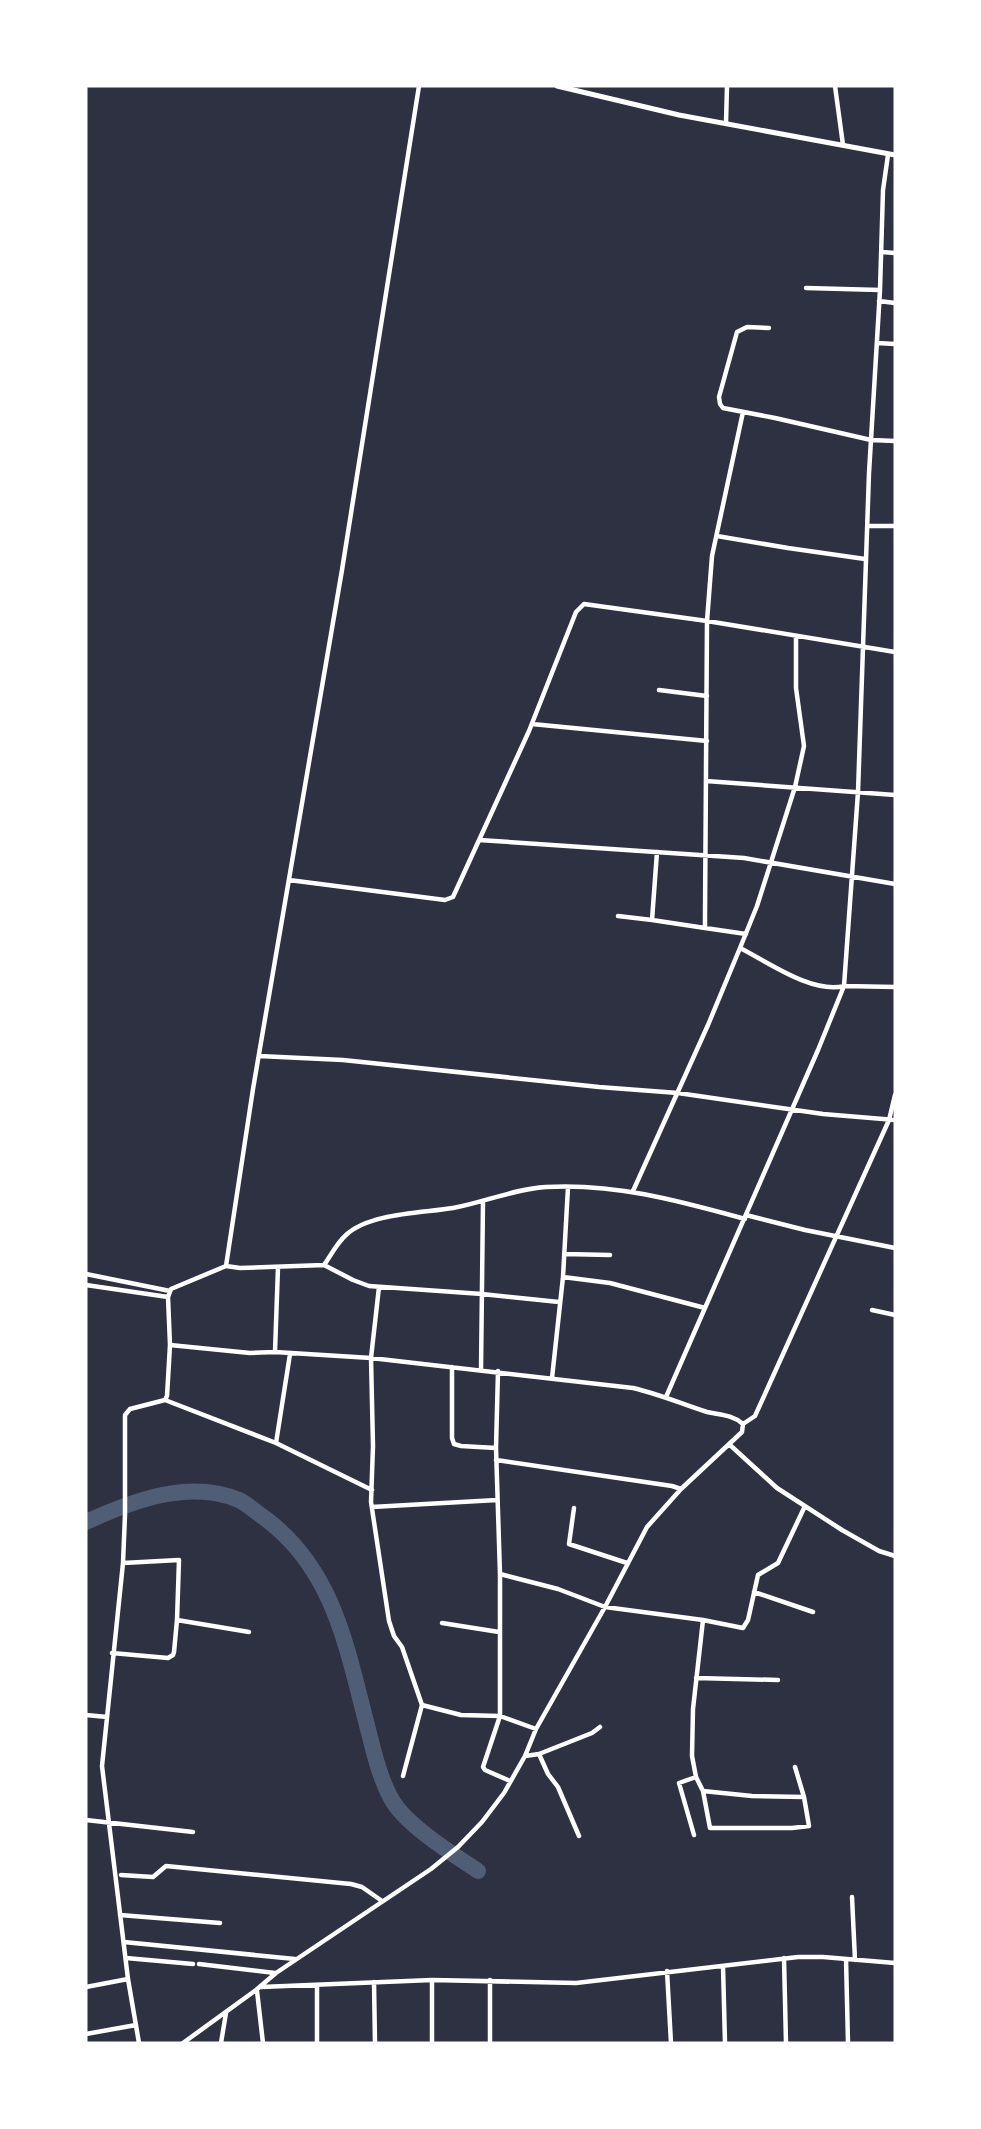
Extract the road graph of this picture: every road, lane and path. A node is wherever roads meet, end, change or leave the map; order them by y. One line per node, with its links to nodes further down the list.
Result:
1 (419, 86): 42 (street)
2 (557, 86): 5 (street)
3 (727, 86): 5 (street)
4 (835, 86): 6 (street)
5 (726, 122): 6 (street)
6 (843, 145): 7 (street)
7 (888, 155): 8 (street); 9 (street)
8 (895, 155)
9 (881, 252): 10 (street); 12 (street)
10 (895, 253)
11 (806, 288): 12 (street)
12 (880, 290): 13 (street)
13 (879, 302): 14 (street); 16 (street)
14 (895, 303)
15 (769, 328): 18 (street)
16 (877, 343): 17 (street); 19 (street)
17 (895, 344)
18 (743, 412): 19 (street); 23 (street)
19 (871, 440): 20 (street); 21 (street)
20 (895, 441)
21 (867, 526): 22 (street); 24 (street)
22 (895, 526)
23 (717, 536): 24 (street); 25 (street)
24 (866, 559): 27 (street)
25 (707, 621): 26 (street); 30 (street); 31 (street)
26 (796, 636): 27 (street); 34 (street)
27 (864, 646): 28 (street); 35 (street)
28 (895, 652)
29 (659, 690): 30 (street)
30 (707, 695): 32 (street)
31 (532, 724): 32 (street); 37 (street)
32 (707, 741): 33 (street)
33 (706, 781): 34 (street); 39 (street)
34 (795, 787): 35 (street); 40 (street)
35 (858, 792): 36 (street); 41 (street)
36 (895, 795)
37 (479, 840): 38 (street); 42 (street)
38 (657, 852): 39 (street); 45 (street)
39 (705, 856): 40 (street); 46 (street)
40 (771, 864): 41 (street); 47 (street)
41 (851, 876): 43 (street); 49 (street)
42 (289, 880): 51 (street)
43 (895, 884)
44 (618, 916): 45 (street)
45 (652, 920): 46 (street)
46 (705, 928): 47 (street)
47 (746, 934): 48 (street)
48 (740, 948): 49 (street); 52 (street)
49 (844, 985): 50 (street); 54 (street)
50 (895, 987)
51 (259, 1056): 52 (street); 65 (street)
52 (678, 1093): 54 (street); 57 (street)
53 (895, 1095): 55 (street)
54 (792, 1110): 55 (street); 59 (street)
55 (892, 1120): 60 (street)
56 (568, 1188): 57 (street); 58 (street); 62 (street)
57 (633, 1191): 59 (street)
58 (483, 1202): 64 (street); 72 (street)
59 (746, 1217): 60 (street); 74 (street)
60 (837, 1236): 61 (street); 87 (street)
61 (895, 1248)
62 (564, 1254): 63 (street); 68 (street)
63 (610, 1255)
64 (324, 1265): 66 (street); 70 (street)
65 (226, 1266): 66 (street); 71 (street)
66 (278, 1267): 78 (street)
67 (86, 1274): 71 (street)
68 (563, 1277): 73 (street); 74 (street)
69 (86, 1285): 71 (street)
70 (379, 1287): 72 (street); 80 (street)
71 (169, 1294): 77 (street)
72 (482, 1294): 73 (street); 82 (street)
73 (559, 1302): 84 (street)
74 (706, 1308): 85 (street)
75 (872, 1310): 76 (street)
76 (895, 1315)
77 (170, 1345): 78 (street); 86 (street)
78 (275, 1352): 79 (street)
79 (290, 1354): 80 (street); 88 (street)
80 (371, 1359): 81 (street); 93 (street)
81 (452, 1367): 82 (street); 90 (street)
82 (481, 1370): 83 (street)
83 (498, 1371): 84 (street); 90 (street)
84 (552, 1378): 85 (street)
85 (666, 1397): 87 (street)
86 (165, 1400): 88 (street); 99 (street)
87 (743, 1424): 89 (street)
88 (276, 1443): 93 (street)
89 (730, 1445): 92 (street); 95 (street)
90 (496, 1448): 91 (street)
91 (496, 1460): 92 (street); 94 (street)
92 (681, 1489): 100 (street)
93 (372, 1490): 96 (street)
94 (496, 1500): 96 (street); 101 (street)
95 (805, 1506): 98 (street); 102 (street)
96 (372, 1507): 113 (street)
97 (574, 1508): 100 (street)
98 (895, 1556)
99 (123, 1563): 105 (street); 110 (street)
100 (627, 1563): 103 (street)
101 (500, 1574): 103 (street); 109 (street)
102 (754, 1592): 104 (street); 106 (street)
103 (605, 1607): 106 (street); 118 (street)
104 (813, 1612)
105 (177, 1620): 108 (street); 110 (street)
106 (703, 1620): 111 (street)
107 (442, 1623): 109 (street)
108 (249, 1632)
109 (499, 1632): 115 (street)
110 (112, 1653): 116 (street)
111 (696, 1678): 112 (street); 123 (street)
112 (778, 1680)
113 (422, 1705): 115 (street); 122 (street)
114 (86, 1715): 116 (street)
115 (500, 1716): 118 (street); 124 (street)
116 (107, 1717): 128 (street)
117 (600, 1727): 119 (street)
118 (536, 1729): 120 (street)
119 (539, 1754): 120 (street); 131 (street)
120 (525, 1756): 124 (street)
121 (795, 1767): 126 (street)
122 (402, 1776)
123 (696, 1777): 125 (street); 130 (street)
124 (510, 1782): 134 (street)
125 (703, 1791): 126 (street); 126 (street)
126 (804, 1797)
127 (86, 1820): 128 (street)
128 (107, 1822): 129 (street); 135 (street)
129 (193, 1832)
130 (694, 1835)
131 (579, 1836)
132 (121, 1875): 134 (street)
133 (852, 1898): 142 (street)
134 (382, 1901): 140 (street)
135 (120, 1915): 136 (street); 137 (street)
136 (220, 1923)
137 (124, 1942): 138 (street); 140 (street)
138 (126, 1958): 146 (street); 147 (street)
139 (785, 1958): 141 (street); 144 (street); 167 (street)
140 (296, 1959): 146 (street)
141 (846, 1959): 142 (street); 168 (street)
142 (855, 1960): 143 (street)
143 (895, 1963)
144 (723, 1966): 145 (street); 166 (street)
145 (667, 1971): 149 (street); 165 (street)
146 (276, 1973): 153 (street)
147 (128, 1979): 152 (street); 155 (street)
148 (432, 1980): 149 (street); 150 (street); 163 (street)
149 (490, 1980): 164 (street)
150 (374, 1982): 151 (street); 162 (street)
151 (317, 1985): 153 (street); 161 (street)
152 (86, 1987)
153 (258, 1988): 154 (street); 160 (street)
154 (226, 2012): 158 (street); 159 (street)
155 (136, 2025): 156 (street); 157 (street)
156 (86, 2034)
157 (139, 2043)
158 (183, 2043)
159 (221, 2043)
160 (263, 2043)
161 (317, 2043)
162 (375, 2043)
163 (432, 2043)
164 (490, 2043)
165 (671, 2043)
166 (725, 2043)
167 (786, 2043)
168 (848, 2043)

